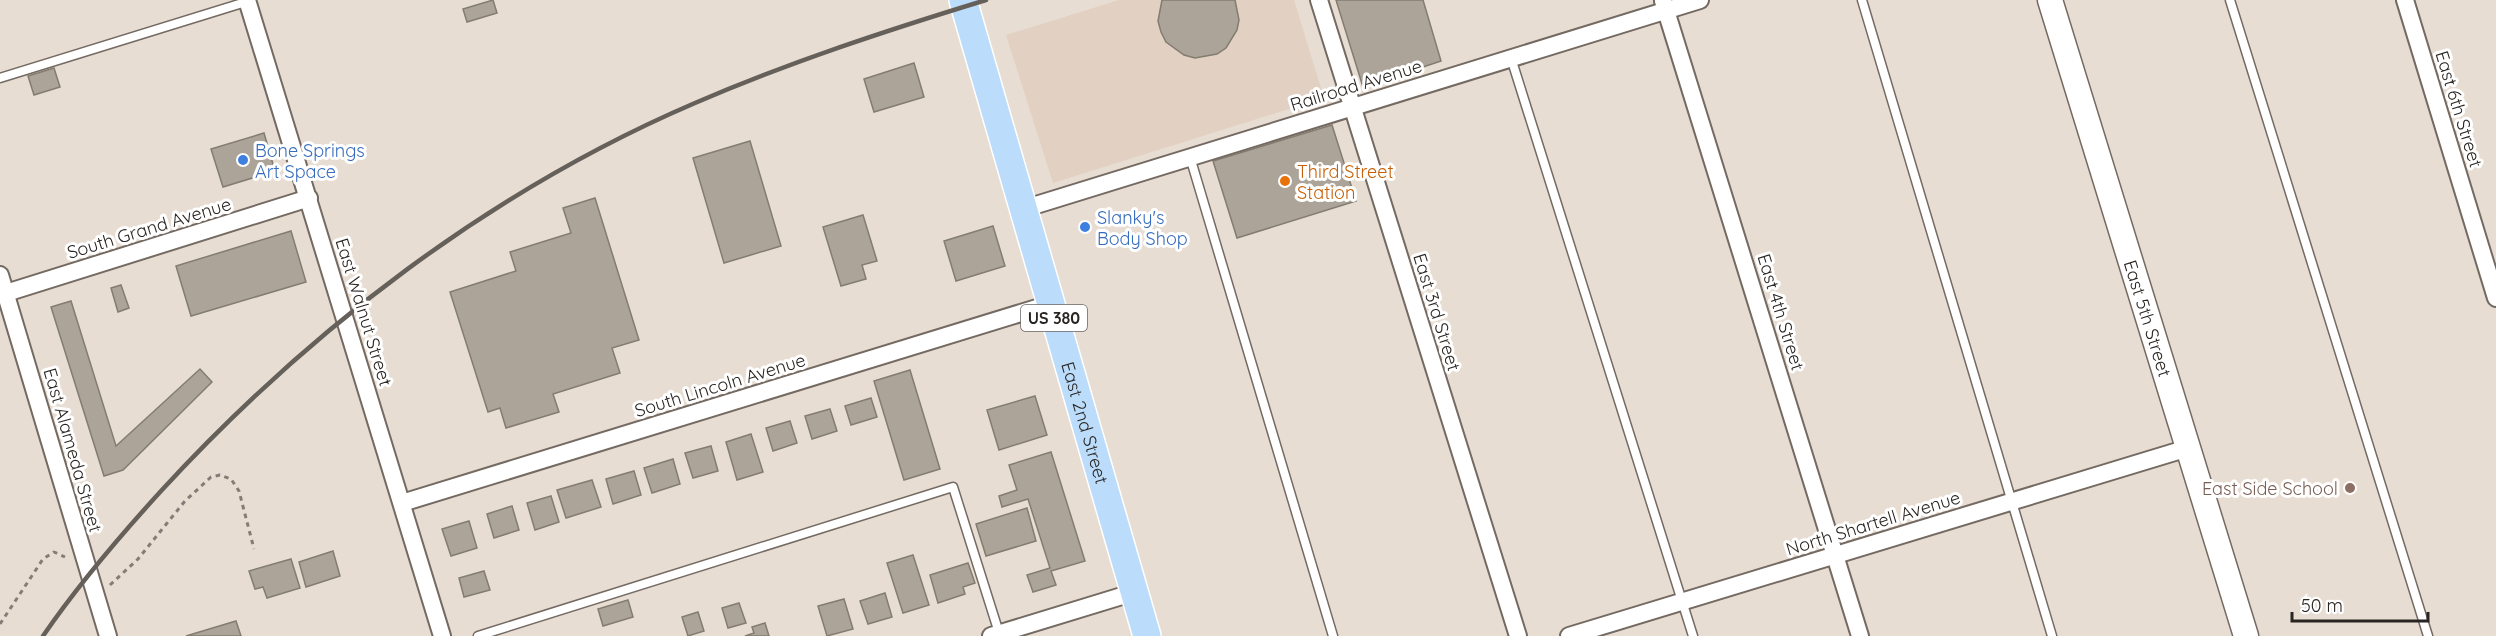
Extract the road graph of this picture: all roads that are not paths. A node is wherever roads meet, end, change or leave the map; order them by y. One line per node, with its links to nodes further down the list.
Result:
1 (249, 0): 11 (lane); 14 (street, East Walnut Street)
2 (963, 0): 15 (main road, East 2nd Street / US 380)
3 (1320, 0): 12 (street, East 3rd Street)
4 (1701, 0): 9 (street, Railroad Avenue)
5 (1862, 0): 21 (lane)
6 (2050, 0): 20 (street, East 5th Street)
7 (2230, 0): 38 (lane)
8 (2405, 0): 18 (street, East 6th Street)
9 (1664, 5): 10 (street, Railroad Avenue); 23 (street, East 4th Street)
10 (1511, 58): 12 (street, Railroad Avenue); 25 (lane)
11 (0, 78)
12 (1352, 106): 13 (street, Railroad Avenue); 32 (street, East 3rd Street)
13 (1190, 157): 15 (street, Railroad Avenue); 31 (lane)
14 (309, 198): 17 (street, South Grand Avenue); 22 (street, East Walnut Street)
15 (1023, 208): 19 (main road, East 2nd Street / US 380)
16 (0, 275): 17 (street, East Alameda Street)
17 (3, 294): 27 (street, East Alameda Street)
18 (2496, 298)
19 (1050, 304): 22 (street, South Lincoln Avenue); 24 (main road, East 2nd Street / US 380)
20 (2188, 448): 21 (street, North Shartell Avenue); 37 (street, East 5th Street)
21 (2010, 502): 23 (street, North Shartell Avenue); 36 (lane)
22 (402, 503): 28 (street, East Walnut Street)
23 (1834, 556): 25 (street, North Shartell Avenue); 35 (street, East 4th Street)
24 (1135, 592): 26 (street); 30 (main road, East 2nd Street / US 380)
25 (1682, 602): 33 (street, North Shartell Avenue); 34 (lane)
26 (997, 635): 29 (lane)
27 (108, 636)
28 (442, 636)
29 (478, 636)
30 (1148, 636)
31 (1333, 636)
32 (1518, 636)
33 (1569, 636)
34 (1693, 636)
35 (1860, 636)
36 (2052, 636)
37 (2246, 636)
38 (2428, 636)

